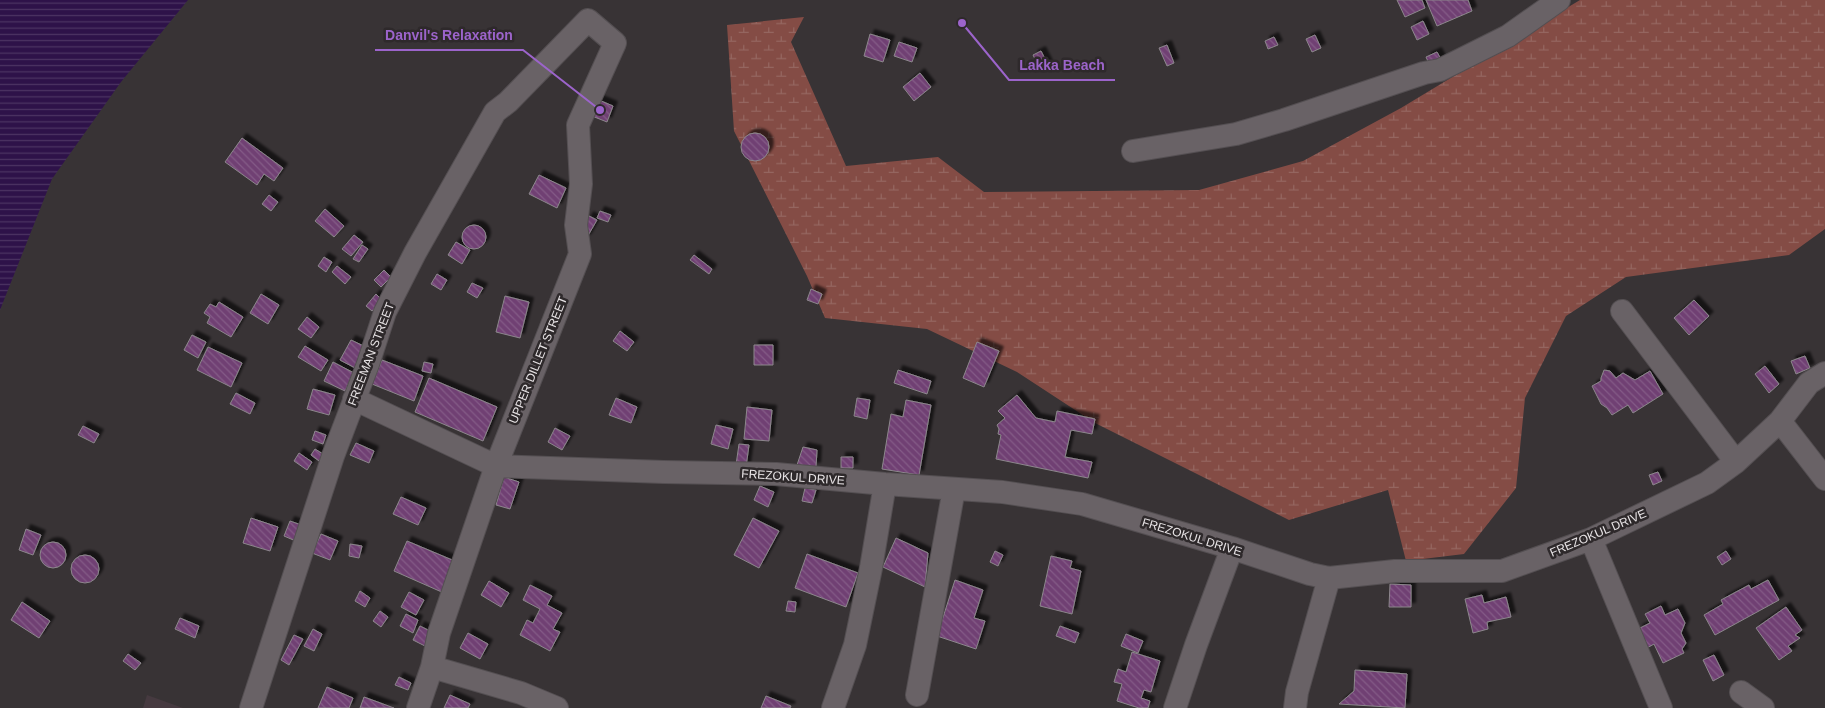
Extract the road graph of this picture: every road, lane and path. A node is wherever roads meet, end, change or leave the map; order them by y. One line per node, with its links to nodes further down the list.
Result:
1 (1559, 0): 3 (street)
2 (588, 20): 6 (street, FREEMAN STREET); 9 (street, UPPER DILLET STREET)
3 (1133, 151)
4 (1622, 311): 8 (street)
5 (1825, 374): 7 (street, FREZOKUL DRIVE)
6 (354, 399): 9 (street); 19 (street, FREEMAN STREET)
7 (1780, 421): 8 (street, FREZOKUL DRIVE); 10 (street)
8 (1736, 462): 13 (street, FREZOKUL DRIVE)
9 (496, 466): 11 (street, FREZOKUL DRIVE); 16 (street, UPPER DILLET STREET)
10 (1825, 479)
11 (885, 484): 12 (street, FREZOKUL DRIVE); 22 (street)
12 (954, 488): 14 (street, FREZOKUL DRIVE); 18 (street)
13 (1591, 539): 15 (street, FREZOKUL DRIVE); 25 (street)
14 (1232, 548): 15 (street, FREZOKUL DRIVE); 23 (street)
15 (1328, 578): 24 (street)
16 (432, 667): 20 (street, UPPER DILLET STREET); 21 (street)
17 (1741, 692): 26 (street)
18 (916, 695)
19 (251, 708)
20 (418, 708)
21 (557, 708)
22 (833, 708)
23 (1175, 708)
24 (1295, 708)
25 (1661, 708)
26 (1763, 708)

